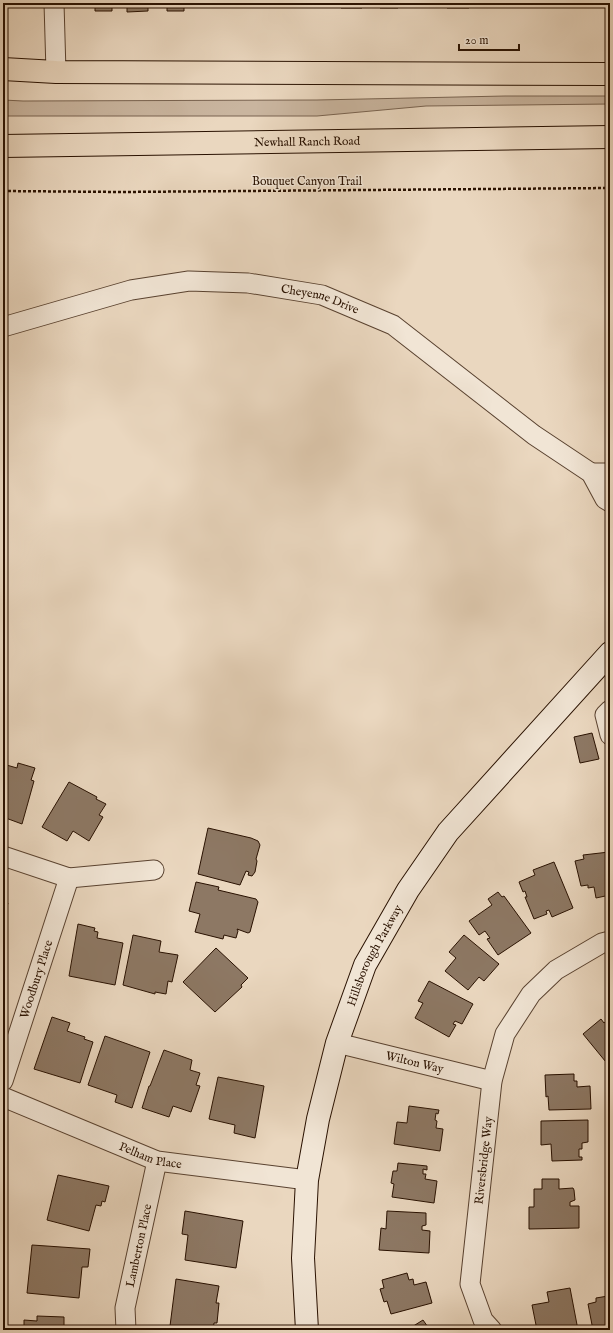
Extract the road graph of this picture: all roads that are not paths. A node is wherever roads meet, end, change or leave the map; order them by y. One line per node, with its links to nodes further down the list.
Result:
1 (54, 3): 3 (street)
2 (3, 69): 3 (main road)
3 (56, 72): 4 (main road)
4 (610, 74)
5 (610, 137): 6 (main road, Newhall Ranch Road)
6 (3, 146)
7 (3, 327): 8 (street, Cheyenne Drive)
8 (591, 473): 9 (street); 10 (street, Cheyenne Drive)
9 (610, 473)
10 (610, 502)
11 (610, 653): 18 (street, Hillsborough Parkway)
12 (610, 710): 13 (street)
13 (610, 735)
14 (3, 856): 16 (street)
15 (154, 870): 16 (street)
16 (69, 878): 19 (street, Woodbury Place)
17 (610, 941): 20 (street, Riversbridge Way)
18 (337, 1043): 20 (street, Wilton Way); 23 (street, Hillsborough Parkway)
19 (3, 1081)
20 (492, 1081): 26 (street, Riversbridge Way)
21 (3, 1097): 22 (street, Pelham Place)
22 (157, 1161): 23 (street, Pelham Place); 24 (street, Lamberton Place)
23 (307, 1180): 25 (street, Hillsborough Parkway)
24 (126, 1330)
25 (307, 1330)
26 (492, 1330)

